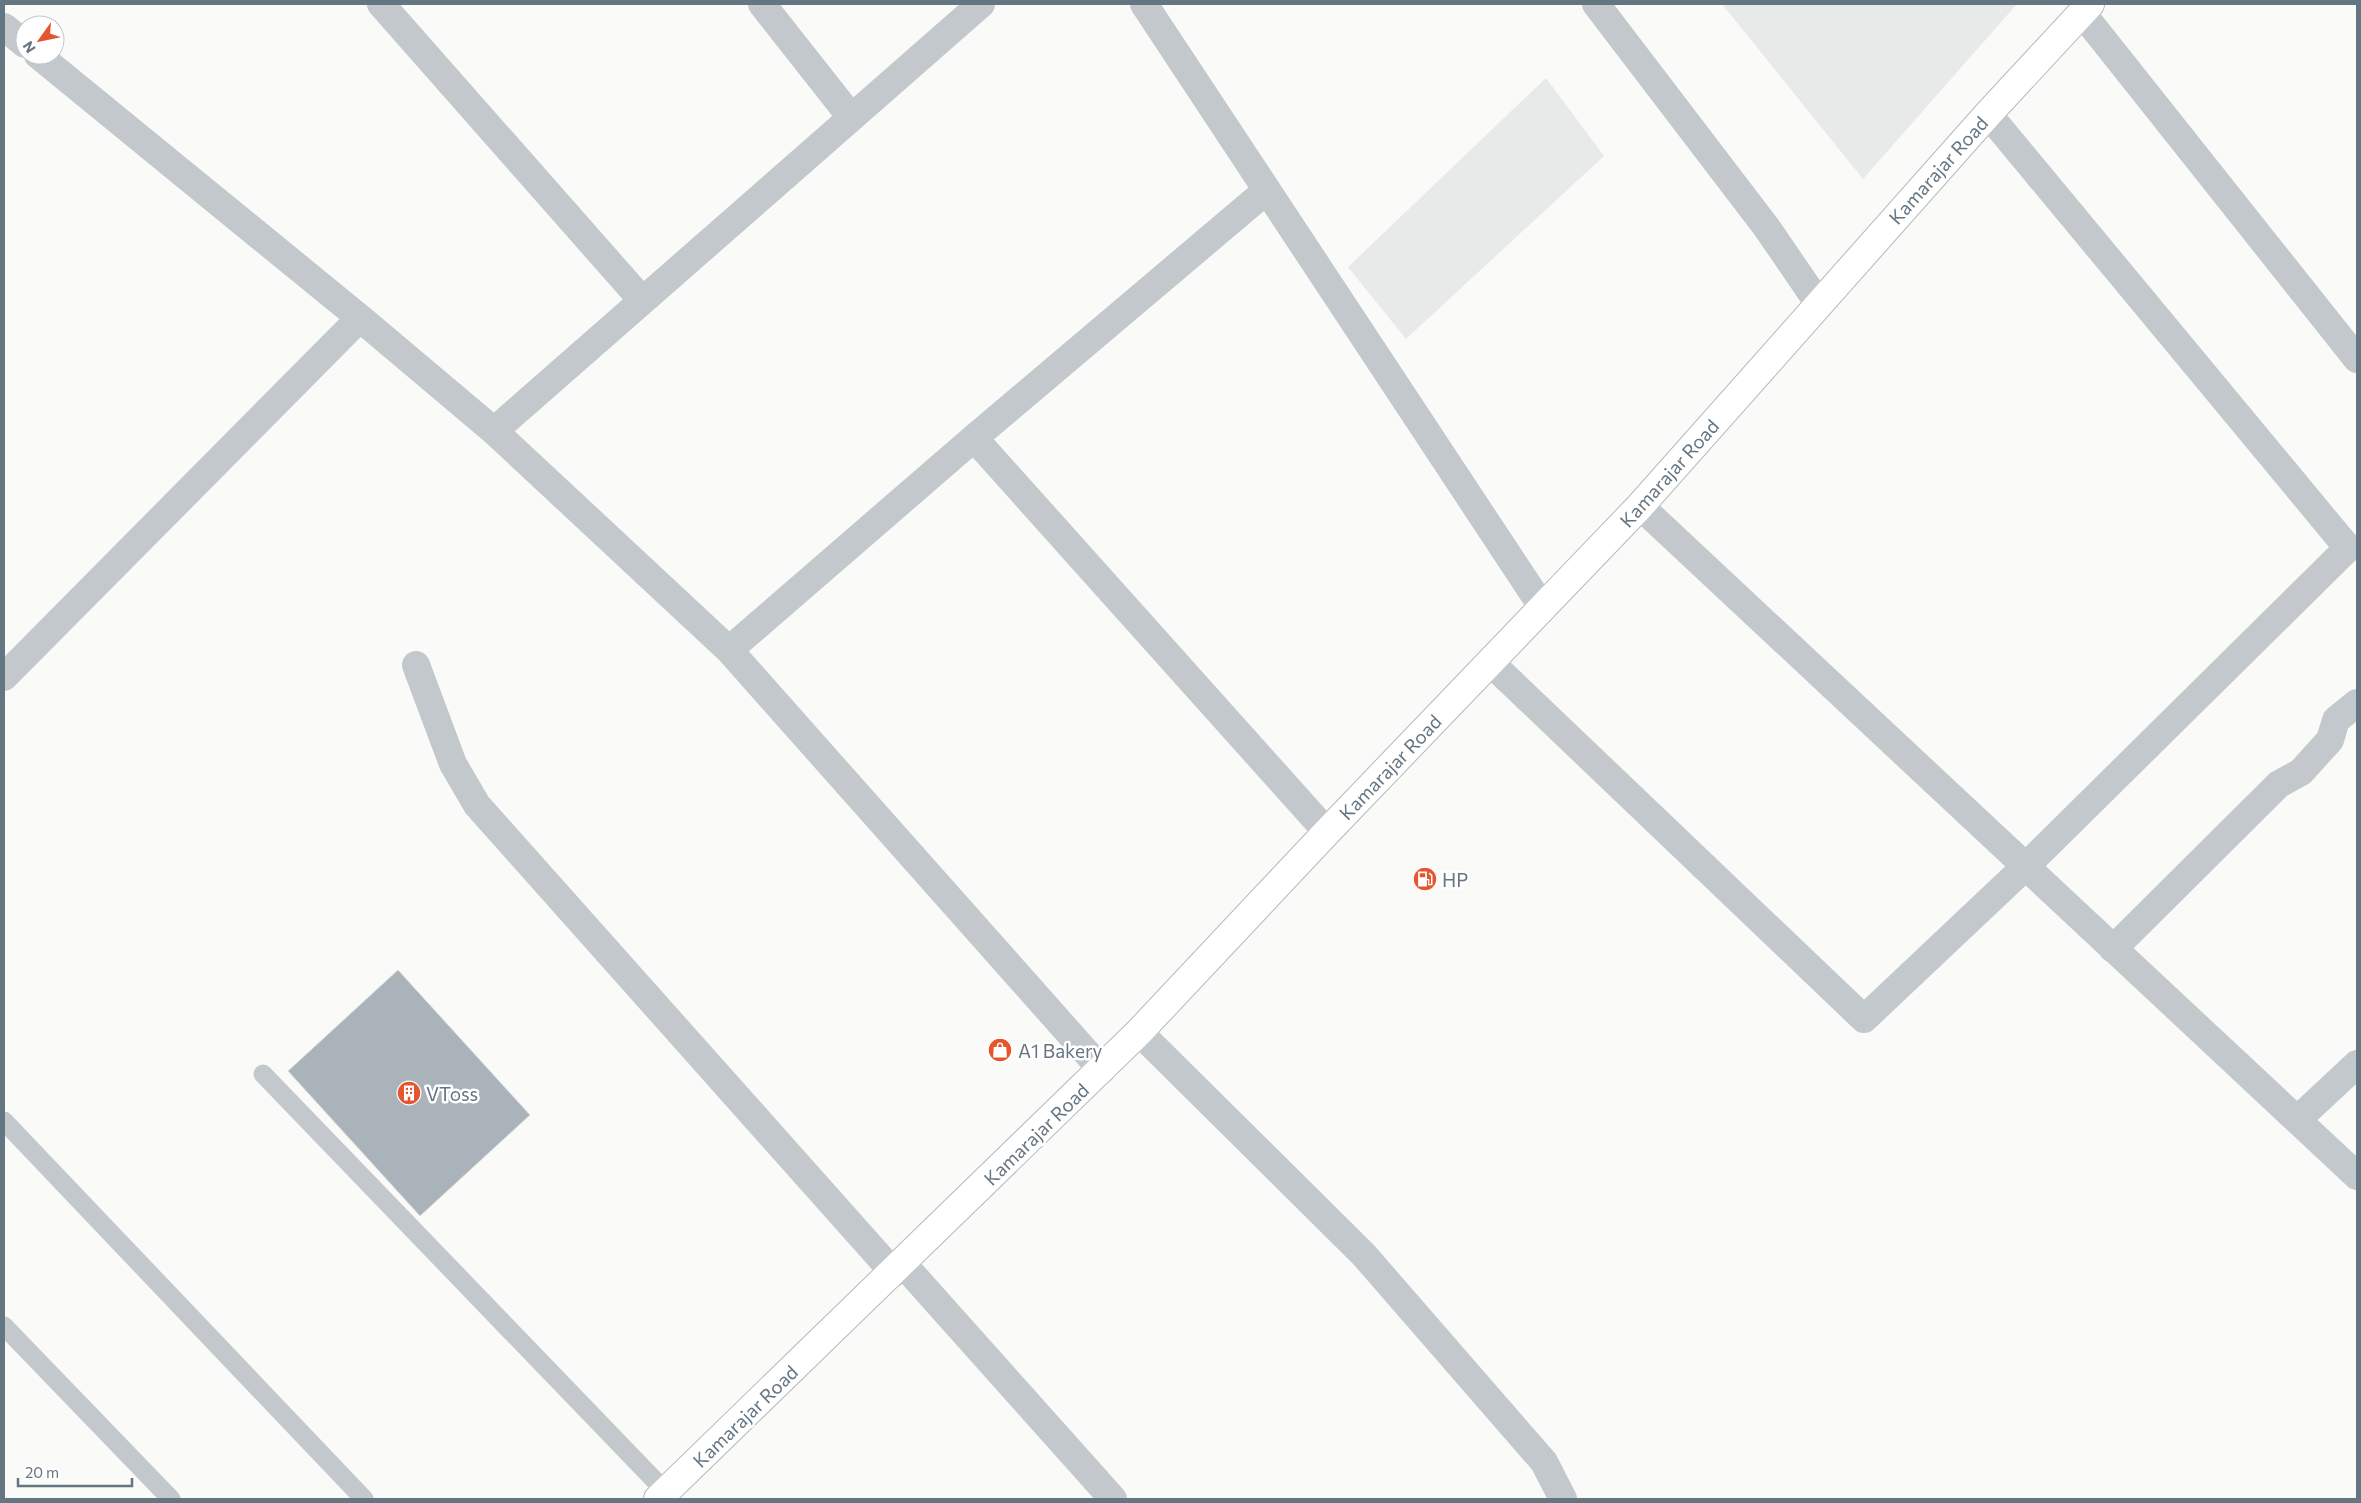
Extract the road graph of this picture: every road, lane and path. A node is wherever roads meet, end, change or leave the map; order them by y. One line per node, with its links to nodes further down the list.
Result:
1 (381, 4): 13 (street)
2 (762, 4): 11 (street)
3 (981, 4): 11 (street)
4 (1144, 4): 12 (street)
5 (1596, 4): 14 (street)
6 (2086, 8): 10 (main road, Kamarajar Road); 16 (street)
7 (4, 27): 8 (street)
8 (15, 36)
9 (50, 65): 15 (street)
10 (1988, 114): 14 (main road, Kamarajar Road); 27 (street)
11 (851, 117): 13 (street)
12 (1266, 191): 18 (street); 20 (street)
13 (642, 300): 17 (street)
14 (1818, 304): 19 (main road, Kamarajar Road)
15 (360, 318): 17 (street); 24 (street)
16 (2357, 359)
17 (494, 431): 21 (street)
18 (974, 438): 21 (street); 26 (street)
19 (1640, 506): 20 (main road, Kamarajar Road); 27 (street)
20 (1542, 608): 22 (main road, Kamarajar Road)
21 (729, 650): 31 (street)
22 (1492, 663): 26 (main road, Kamarajar Road); 27 (street)
23 (416, 665): 36 (street)
24 (4, 677)
25 (2357, 702): 28 (street)
26 (1327, 832): 29 (main road, Kamarajar Road)
27 (2026, 867): 28 (street)
28 (2113, 949): 33 (street)
29 (1139, 1032): 31 (main road, Kamarajar Road); 42 (street)
30 (2357, 1064): 33 (street)
31 (1102, 1070): 36 (main road, Kamarajar Road)
32 (263, 1074): 38 (lane)
33 (2297, 1120): 35 (street)
34 (4, 1121): 40 (lane)
35 (2357, 1176)
36 (898, 1268): 38 (main road, Kamarajar Road); 41 (street)
37 (4, 1326): 39 (lane)
38 (662, 1496)
39 (171, 1499)
40 (364, 1499)
41 (1113, 1499)
42 (1563, 1499)

